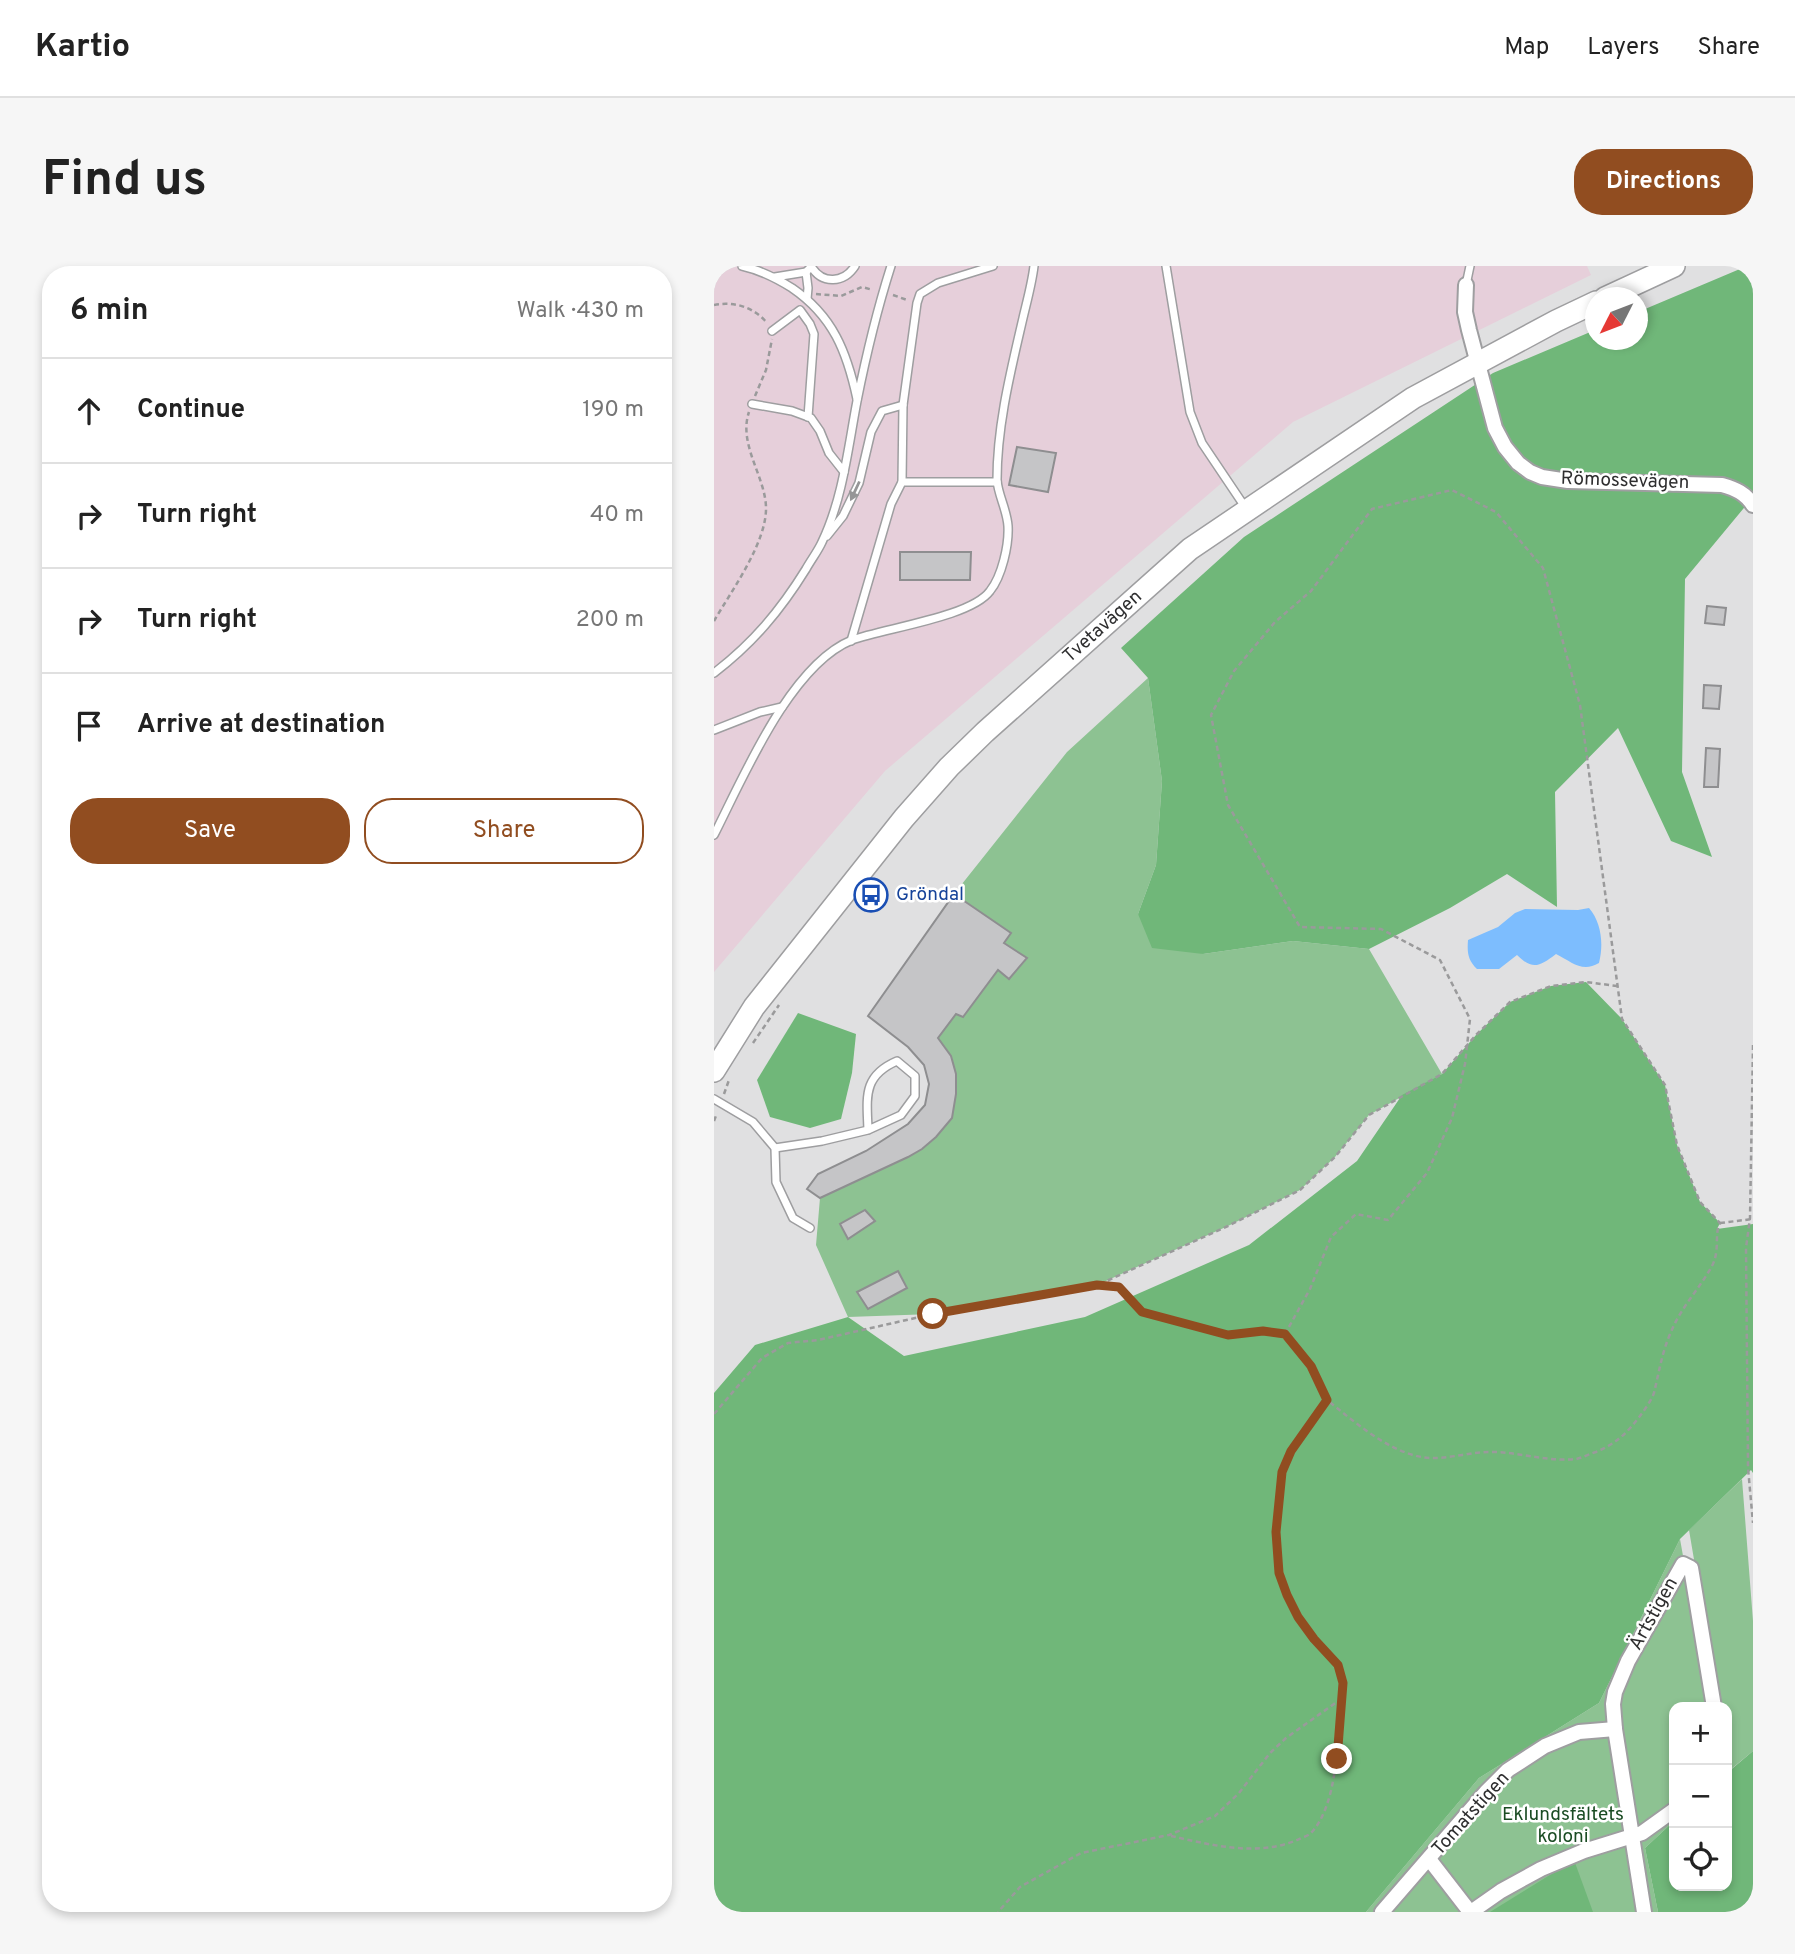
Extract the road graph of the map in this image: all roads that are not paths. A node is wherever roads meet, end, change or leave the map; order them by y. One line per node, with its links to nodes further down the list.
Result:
1 (742, 266): 10 (lane)
2 (855, 266): 9 (lane)
3 (891, 266): 17 (lane)
4 (993, 266): 19 (lane)
5 (1034, 266): 23 (lane)
6 (1166, 266): 25 (lane)
7 (1470, 266): 11 (lane)
8 (1674, 266): 12 (main road)
9 (809, 268): 10 (lane); 13 (lane)
10 (774, 277): 13 (lane)
11 (1466, 285): 16 (street, Römossevägen)
12 (1629, 287)
13 (807, 299): 17 (lane)
14 (1585, 307): 16 (main road, Tvetavägen)
15 (772, 331): 20 (lane)
16 (1477, 364): 24 (street, Römossevägen); 25 (main road, Tvetavägen)
17 (857, 402): 21 (lane)
18 (752, 404): 20 (lane)
19 (903, 405): 22 (lane); 26 (lane, one-way to 26)
20 (808, 416): 21 (lane)
21 (844, 472): 26 (lane)
22 (902, 482): 23 (lane); 27 (lane)
23 (997, 482): 27 (lane)
24 (1753, 505)
25 (1247, 510): 32 (main road, Tvetavägen)
26 (822, 542): 28 (lane)
27 (851, 641): 29 (lane)
28 (714, 673)
29 (782, 707): 30 (lane); 31 (lane)
30 (714, 730)
31 (714, 835)
32 (722, 1074)
33 (717, 1101): 35 (lane)
34 (868, 1130): 34 (lane); 35 (lane)
35 (775, 1149): 36 (lane)
36 (810, 1228)
37 (1713, 1702): 38 (street, Ärtstigen)
38 (1615, 1729): 40 (street); 41 (street, Tomatstigen)
39 (1669, 1814): 40 (street)
40 (1632, 1836): 43 (street); 44 (street)
41 (1429, 1859): 42 (street, Tomatstigen); 43 (street)
42 (1382, 1912)
43 (1470, 1912)
44 (1644, 1912)

